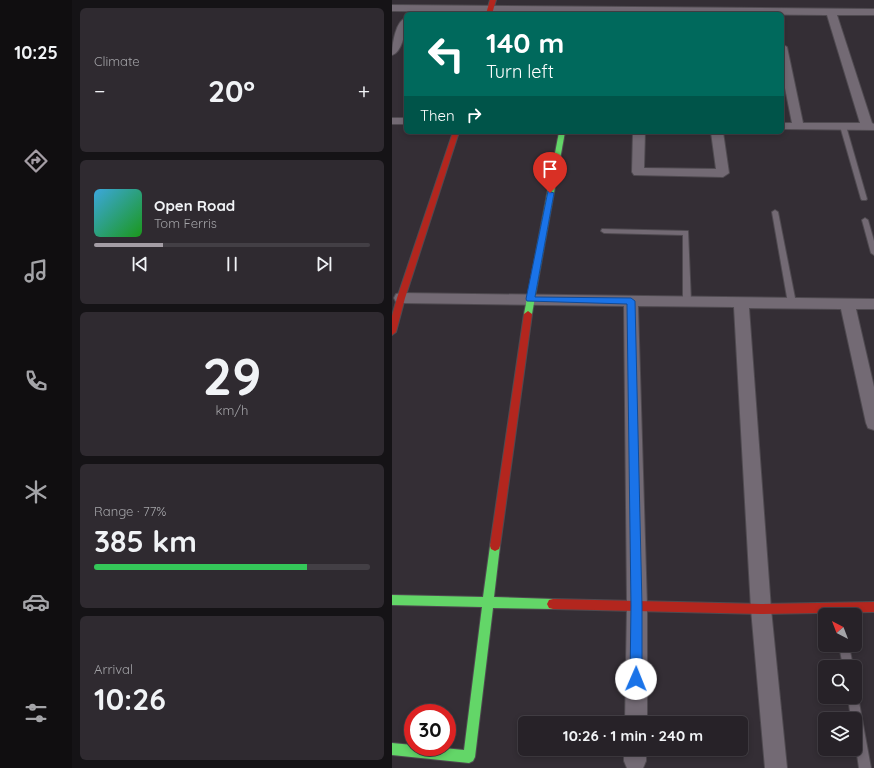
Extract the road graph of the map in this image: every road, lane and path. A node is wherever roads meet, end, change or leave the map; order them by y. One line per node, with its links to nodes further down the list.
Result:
1 (706, 0): 8 (street)
2 (744, 0): 12 (street)
3 (575, 5): 4 (street); 9 (street)
4 (642, 5): 11 (street)
5 (412, 7): 6 (street); 7 (street)
6 (392, 8)
7 (491, 8): 9 (street)
8 (706, 10): 11 (street); 12 (street)
9 (540, 11)
10 (831, 11): 13 (street); 14 (street); 24 (street)
11 (676, 12)
12 (741, 12): 13 (street)
13 (775, 12)
14 (874, 12)
15 (404, 23): 16 (street)
16 (395, 38): 17 (street)
17 (392, 52)
18 (784, 57): 22 (street)
19 (392, 121): 20 (street)
20 (404, 121)
21 (784, 126): 22 (street)
22 (798, 126): 23 (street)
23 (843, 126): 24 (street); 29 (lane)
24 (871, 127)
25 (455, 134): 34 (street)
26 (562, 134): 35 (street)
27 (639, 134): 28 (street)
28 (717, 134)
29 (864, 199)
30 (775, 212): 39 (lane)
31 (865, 220): 33 (lane)
32 (604, 231): 37 (lane)
33 (874, 253)
34 (397, 298): 35 (street); 42 (street)
35 (530, 299): 36 (street); 45 (street)
36 (631, 301): 37 (street); 46 (street)
37 (688, 301): 38 (street)
38 (742, 302): 39 (street); 49 (street)
39 (792, 303): 40 (street)
40 (847, 303): 41 (street); 43 (street)
41 (874, 304)
42 (392, 332)
43 (874, 423)
44 (392, 600): 45 (street)
45 (487, 602): 46 (street); 53 (street)
46 (637, 606): 49 (street); 52 (street)
47 (874, 607): 48 (street)
48 (862, 608)
49 (761, 609): 50 (street); 54 (street)
50 (818, 610)
51 (854, 704): 55 (lane)
52 (636, 716)
53 (392, 749)
54 (776, 768)
55 (865, 768)

